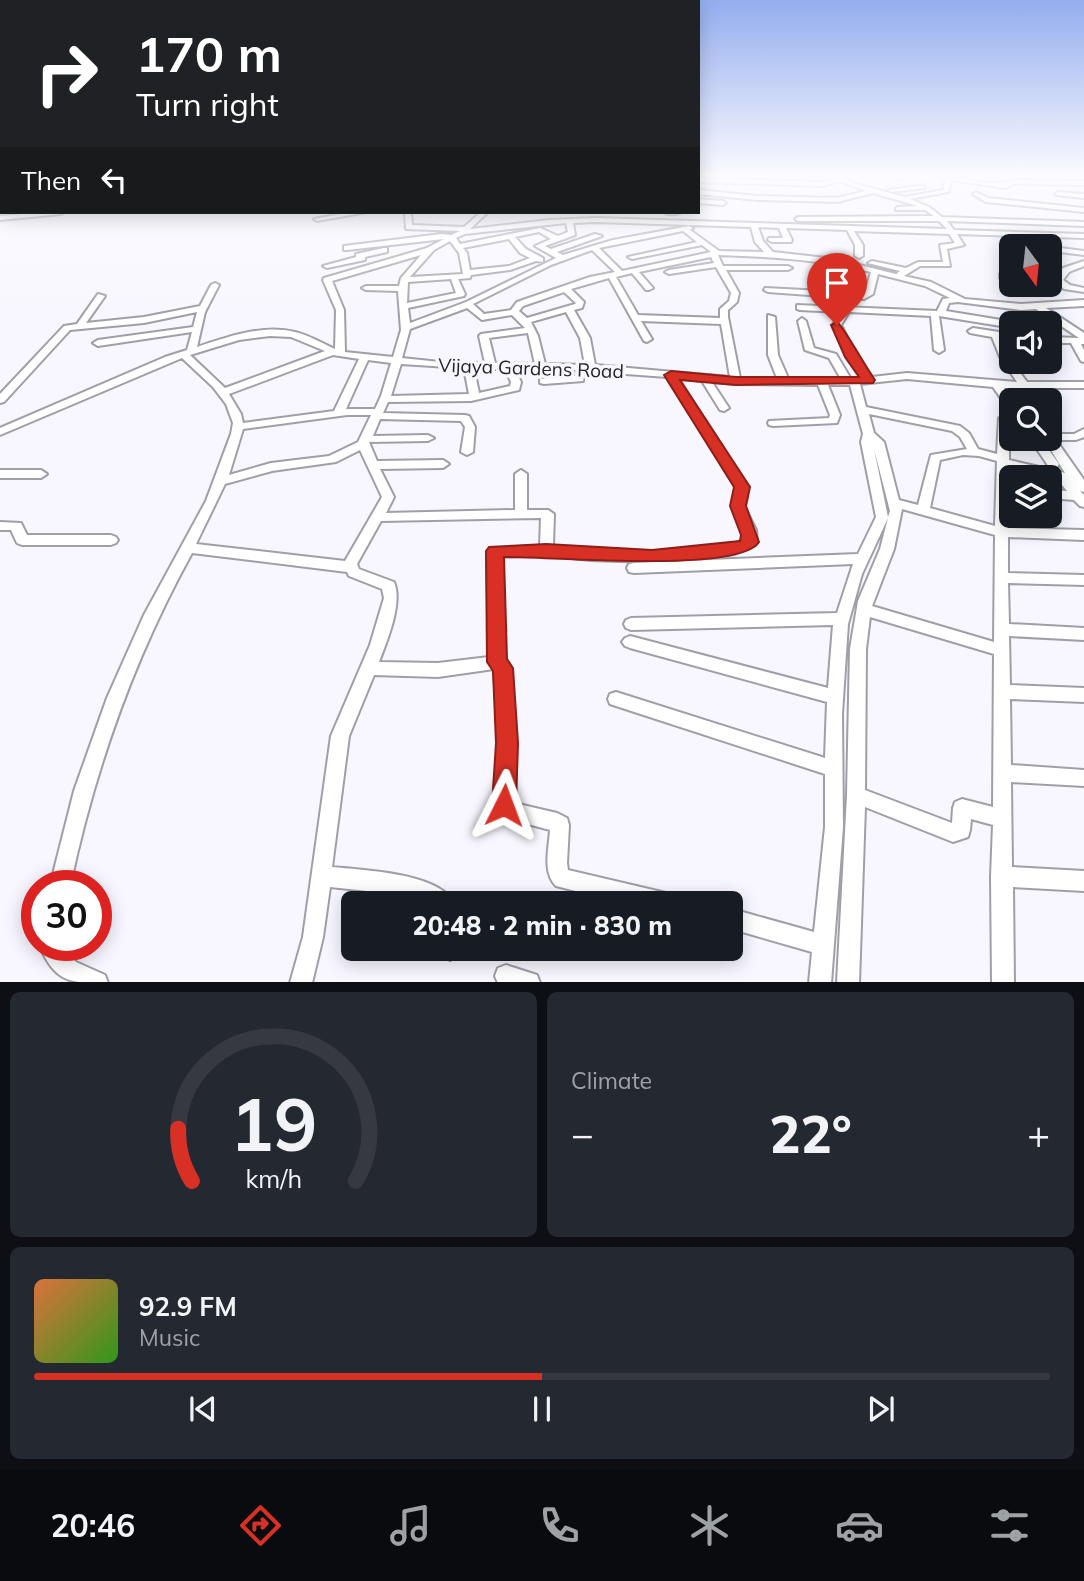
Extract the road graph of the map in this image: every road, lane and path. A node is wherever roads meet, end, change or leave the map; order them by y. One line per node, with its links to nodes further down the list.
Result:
1 (409, 223): 15 (street)
2 (473, 223): 15 (street)
3 (546, 223): 15 (street)
4 (568, 223): 20 (street)
5 (597, 223): 17 (street)
6 (670, 223): 11 (street)
7 (777, 223): 13 (street)
8 (946, 223): 16 (street)
9 (1052, 223): 10 (street)
10 (1084, 224)
11 (682, 225): 12 (street); 22 (street); 24 (street)
12 (754, 225): 13 (street); 35 (street)
13 (779, 226): 14 (street); 23 (street)
14 (850, 229): 16 (street); 37 (street)
15 (465, 230): 21 (street)
16 (952, 230): 18 (street); 50 (street)
17 (598, 236): 25 (street); 30 (street)
18 (1084, 236)
19 (511, 237): 20 (street); 26 (street); 40 (street)
20 (556, 238): 30 (street)
21 (447, 239): 26 (street); 28 (street); 38 (street); 38 (street)
22 (629, 239): 25 (street); 33 (street)
23 (772, 240)
24 (703, 243): 33 (street); 34 (street)
25 (606, 244): 27 (street)
26 (458, 247): 53 (street)
27 (594, 247): 41 (street); 55 (street)
28 (429, 250): 45 (street); 59 (street)
29 (1063, 250): 31 (street)
30 (550, 252): 41 (street)
31 (1073, 252): 32 (street); 42 (street)
32 (1084, 253)
33 (650, 254): 39 (street)
34 (715, 254): 35 (street); 46 (street); 49 (street)
35 (770, 254): 36 (street)
36 (782, 255): 47 (street); 48 (street)
37 (859, 256)
38 (360, 257): 44 (street); 45 (street)
39 (632, 257)
40 (534, 258): 43 (street); 51 (street)
41 (563, 258): 43 (street)
42 (1084, 262): 54 (street)
43 (550, 263): 65 (street)
44 (327, 266)
45 (374, 266): 100 (street)
46 (721, 266): 47 (street); 52 (street); 84 (street)
47 (788, 268): 68 (street)
48 (873, 268): 50 (street); 56 (street); 68 (street)
49 (633, 270): 55 (street); 64 (street)
50 (906, 270): 56 (street)
51 (483, 272): 53 (street); 65 (street)
52 (669, 272)
53 (467, 273): 58 (street)
54 (1062, 273)
55 (616, 274): 63 (street); 83 (street)
56 (896, 277): 71 (street)
57 (370, 278): 62 (street)
58 (454, 278): 59 (street); 74 (street)
59 (403, 284): 62 (street); 74 (street)
60 (1062, 284): 67 (street)
61 (215, 285): 77 (street)
62 (366, 288): 70 (street)
63 (565, 288): 78 (street); 80 (street)
64 (649, 288)
65 (495, 289): 73 (street)
66 (768, 290): 68 (street)
67 (1084, 290)
68 (792, 292)
69 (101, 296): 88 (street)
70 (370, 299)
71 (956, 300): 76 (street); 81 (street)
72 (1084, 303): 76 (street)
73 (468, 304): 80 (street); 89 (street)
74 (403, 307): 89 (street)
75 (800, 307): 79 (street)
76 (1039, 307): 94 (street)
77 (203, 308): 88 (street); 90 (street)
78 (569, 309): 87 (street); 108 (street)
79 (846, 309): 81 (street); 111 (street)
80 (514, 312): 87 (street)
81 (938, 313): 86 (street); 98 (street)
82 (771, 317): 114 (street)
83 (635, 318): 84 (street); 95 (street)
84 (724, 321): 113 (street)
85 (802, 321): 116 (street)
86 (999, 323)
87 (527, 325): 106 (street); 107 (street)
88 (80, 326): 125 (street)
89 (407, 327): 103 (street)
90 (197, 329): 97 (street); 99 (street)
91 (973, 331): 92 (street)
92 (996, 335): 93 (street); 119 (street)
93 (999, 335)
94 (1081, 339): 96 (street); 102 (street)
95 (648, 340)
96 (1062, 340)
97 (97, 343)
98 (939, 350)
99 (187, 352): 100 (street, Vijaya Gardens Road); 123 (street); 132 (street, Vijaya Gardens Road)
100 (336, 353): 101 (street, Vijaya Gardens Road); 123 (street)
101 (364, 358): 103 (street, Vijaya Gardens Road); 129 (street)
102 (1084, 359)
103 (397, 361): 104 (street, Vijaya Gardens Road); 127 (street)
104 (469, 366): 106 (street, Vijaya Gardens Road); 124 (street)
105 (509, 366): 106 (street, Vijaya Gardens Road); 107 (street, Vijaya Gardens Road); 124 (street)
106 (491, 367)
107 (540, 367): 108 (street, Vijaya Gardens Road)
108 (586, 368): 109 (street, Vijaya Gardens Road); 112 (street)
109 (671, 375): 110 (street, Vijaya Gardens Road); 165 (street)
110 (705, 378): 113 (street, Vijaya Gardens Road); 126 (street)
111 (869, 380): 116 (street, Vijaya Gardens Road); 117 (street, Vijaya Gardens Road)
112 (544, 381)
113 (736, 381): 114 (street, Vijaya Gardens Road)
114 (784, 382): 115 (street, Vijaya Gardens Road)
115 (822, 382): 116 (street, Vijaya Gardens Road); 130 (street)
116 (851, 382): 128 (street)
117 (996, 384): 118 (street, Vijaya Gardens Road); 121 (street)
118 (1010, 385): 119 (street, Vijaya Gardens Road); 122 (street)
119 (1024, 385): 120 (street, Vijaya Gardens Road)
120 (1084, 385)
121 (999, 388)
122 (1012, 388)
123 (222, 393): 131 (street)
124 (473, 397): 127 (street)
125 (0, 400)
126 (724, 408)
127 (379, 409): 129 (street); 137 (street); 140 (street)
128 (861, 409): 134 (street); 141 (street)
129 (339, 412): 131 (street)
130 (773, 424)
131 (237, 427): 152 (street)
132 (0, 432)
133 (1084, 432): 136 (street)
134 (869, 434): 155 (street); 166 (street)
135 (428, 438): 137 (street)
136 (1062, 438)
137 (364, 442): 144 (street); 152 (street)
138 (1003, 451): 142 (street)
139 (1044, 451): 147 (street)
140 (467, 452)
141 (979, 453): 142 (street); 156 (street)
142 (1003, 459): 145 (street); 146 (street)
143 (443, 464): 144 (street)
144 (373, 465): 158 (street)
145 (1004, 465)
146 (1032, 465)
147 (1055, 465)
148 (1062, 473): 154 (street)
149 (0, 474): 150 (street)
150 (41, 474)
151 (521, 474): 157 (street)
152 (223, 481): 164 (street)
153 (1062, 494): 154 (street)
154 (1082, 495)
155 (895, 503): 156 (street); 171 (street)
156 (923, 510): 161 (street)
157 (521, 513): 158 (street); 165 (street)
158 (376, 517): 167 (street)
159 (0, 526): 163 (street)
160 (1002, 528): 161 (street)
161 (1002, 531): 162 (street); 169 (street)
162 (1084, 535)
163 (111, 540)
164 (190, 548): 167 (street); 189 (street)
165 (546, 550): 178 (street)
166 (862, 559): 168 (street); 172 (street)
167 (350, 567): 179 (street)
168 (634, 568)
169 (1002, 578): 170 (street); 174 (street)
170 (1084, 580)
171 (863, 610): 177 (street); 187 (street)
172 (842, 619): 173 (street); 182 (street)
173 (631, 624)
174 (1004, 630): 175 (street); 177 (street)
175 (1084, 634)
176 (630, 642): 182 (street)
177 (1003, 650): 180 (street)
178 (497, 662): 179 (street); 194 (street)
179 (369, 668): 190 (street)
180 (1003, 692): 181 (street); 185 (street)
181 (1084, 695)
182 (835, 697): 184 (street)
183 (616, 699): 184 (street)
184 (834, 769): 196 (street)
185 (1002, 773): 186 (street); 188 (street)
186 (1084, 778)
187 (856, 796): 188 (street); 203 (street)
188 (1001, 818): 191 (street)
189 (64, 870)
190 (322, 876): 193 (street); 200 (street)
191 (1001, 876): 192 (street); 204 (street)
192 (1084, 881)
193 (417, 891)
194 (617, 891)
195 (743, 922): 196 (street)
196 (824, 945): 202 (street)
197 (59, 961): 199 (street)
198 (506, 976): 201 (street)
199 (97, 982)
200 (301, 982)
201 (529, 982)
202 (820, 982)
203 (848, 982)
204 (1003, 982)

